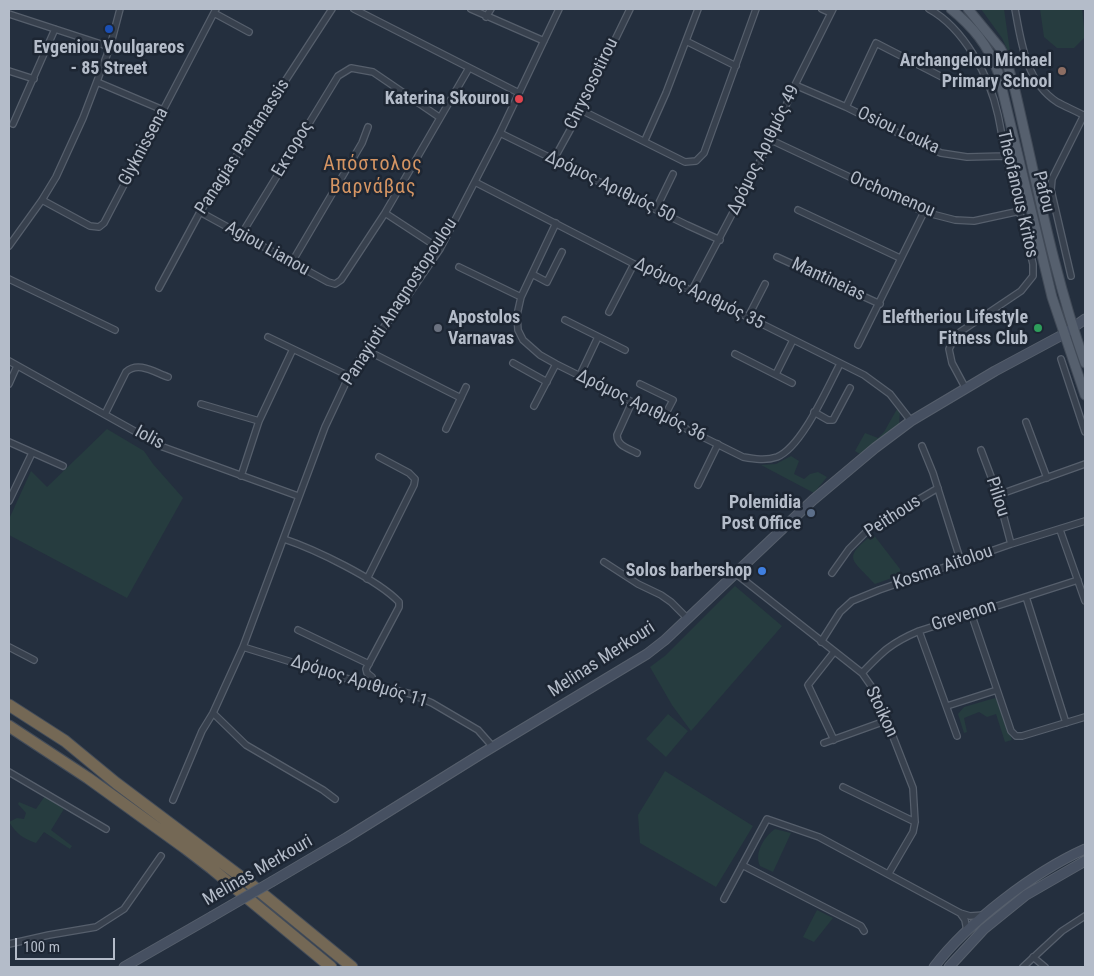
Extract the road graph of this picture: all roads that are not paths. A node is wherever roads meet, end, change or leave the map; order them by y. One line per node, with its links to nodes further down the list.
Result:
1 (120, 9): 23 (street)
2 (332, 9): 50 (street, Panagias Pantanassis)
3 (354, 9): 25 (street)
4 (471, 9): 18 (street)
5 (491, 9): 18 (street)
6 (560, 9): 21 (street, Panayioti Anagnostopoulou)
7 (630, 9): 34 (street, Chrysosotirou)
8 (698, 9): 22 (street)
9 (756, 9): 24 (street)
10 (822, 9): 16 (street)
11 (929, 9): 42 (street, Theofanous Kritos)
12 (951, 9): 78 (main road, Pafou)
13 (968, 9): 76 (main road, Pafou)
14 (1015, 9): 35 (street)
15 (215, 11): 20 (street); 33 (street, Glyknissena)
16 (832, 11): 30 (street, Δρόμος Αριθμός 49)
17 (9, 14): 19 (street)
18 (486, 17): 21 (street)
19 (55, 29): 23 (street); 28 (street)
20 (249, 32)
21 (544, 41): 31 (street, Panayioti Anagnostopoulou)
22 (686, 41): 24 (street); 40 (street)
23 (110, 47): 29 (street)
24 (736, 66): 40 (street)
25 (469, 68): 31 (street); 36 (street)
26 (9, 71): 28 (street)
27 (944, 78): 32 (street)
28 (34, 79): 37 (street)
29 (97, 82): 33 (street); 46 (street)
30 (795, 85): 32 (street, Osiou Louka); 41 (street, Δρόμος Αριθμός 49)
31 (520, 93): 39 (street, Panayioti Anagnostopoulou)
32 (846, 108): 42 (street, Osiou Louka)
33 (163, 110): 46 (street, Glyknissena)
34 (581, 110): 40 (street); 43 (street, Chrysosotirou)
35 (1085, 116): 65 (street)
36 (439, 117): 52 (street); 54 (street, Εκτορος)
37 (13, 124)
38 (368, 127): 61 (street)
39 (500, 134): 43 (street, Δρόμος Αριθμός 50); 45 (street, Panayioti Anagnostopoulou)
40 (645, 140)
41 (771, 140): 51 (street, Orchomenou); 55 (street, Δρόμος Αριθμός 49)
42 (1006, 156): 49 (street, Theofanous Kritos)
43 (554, 159): 47 (street, Δρόμος Αριθμός 50)
44 (673, 174): 47 (street)
45 (475, 182): 53 (street, Δρόμος Αριθμός 35); 57 (street, Panayioti Anagnostopoulou)
46 (42, 200): 56 (street)
47 (656, 209): 55 (street, Δρόμος Αριθμός 50)
48 (798, 210): 60 (street)
49 (1020, 211): 51 (street, Orchomenou); 104 (street, Theofanous Kritos)
50 (200, 212): 54 (street, Agiou Lianou); 68 (street, Panagias Pantanassis)
51 (924, 212): 60 (street)
52 (384, 213): 57 (street); 61 (street, Agiou Lianou)
53 (556, 223): 62 (street, Δρόμος Αριθμός 35); 64 (street, Δρόμος Αριθμός 36)
54 (241, 235): 61 (street, Agiou Lianou)
55 (720, 240): 69 (street, Δρόμος Αριθμός 49)
56 (9, 246)
57 (440, 249): 84 (street, Panayioti Anagnostopoulou)
58 (562, 252): 64 (street)
59 (777, 257): 71 (street, Mantineias)
60 (900, 258): 71 (street)
61 (292, 262)
62 (634, 264): 69 (street, Δρόμος Αριθμός 35); 72 (street)
63 (459, 267): 70 (street)
64 (532, 274): 70 (street, Δρόμος Αριθμός 36)
65 (1071, 276)
66 (9, 279): 77 (street)
67 (765, 284): 73 (street)
68 (160, 288)
69 (692, 290): 73 (street, Δρόμος Αριθμός 35)
70 (521, 297): 91 (street, Δρόμος Αριθμός 36)
71 (880, 304): 82 (street)
72 (609, 312)
73 (748, 317): 81 (street, Δρόμος Αριθμός 35)
74 (1085, 319): 76 (main road, Melinas Merkouri)
75 (565, 320): 80 (street)
76 (1072, 327): 78 (main road, Melinas Merkouri); 90 (main road, Pafou)
77 (115, 330)
78 (1064, 334): 104 (main road, Melinas Merkouri); 105 (main road, Pafou)
79 (268, 337): 83 (street)
80 (598, 337): 85 (street); 95 (street)
81 (793, 340): 92 (street, Δρόμος Αριθμός 35); 94 (street)
82 (858, 345)
83 (293, 349): 96 (street); 113 (street)
84 (366, 350): 96 (street, Panayioti Anagnostopoulou); 106 (street)
85 (625, 350)
86 (735, 354): 94 (street)
87 (1061, 359): 117 (street)
88 (9, 361): 93 (street, Iolis)
89 (513, 363): 98 (street)
90 (1085, 363)
91 (556, 364): 95 (street, Δρόμος Αριθμός 36); 98 (street)
92 (840, 364): 110 (street, Δρόμος Αριθμός 36); 114 (street, Δρόμος Αριθμός 35)
93 (17, 366): 100 (street); 111 (street, Iolis)
94 (776, 374): 99 (street)
95 (580, 375): 107 (street, Δρόμος Αριθμός 36)
96 (349, 376): 132 (street, Panayioti Anagnostopoulou)
97 (168, 377): 111 (street)
98 (547, 382): 109 (street)
99 (792, 383)
100 (9, 384)
101 (640, 384): 112 (street)
102 (466, 387): 106 (street)
103 (850, 388): 110 (street)
104 (966, 389): 114 (main road, Melinas Merkouri)
105 (1085, 395)
106 (460, 398): 116 (street)
107 (632, 402): 112 (street, Δρόμος Αριθμός 36); 123 (street)
108 (201, 404): 113 (street)
109 (534, 406)
110 (814, 412): 119 (street, Δρόμος Αριθμός 36)
111 (105, 414): 127 (street, Iolis)
112 (664, 417): 119 (street, Δρόμος Αριθμός 36)
113 (259, 421): 127 (street)
114 (911, 421): 140 (main road, Melinas Merkouri)
115 (1026, 422): 128 (street)
116 (446, 429)
117 (1085, 432)
118 (9, 442): 122 (street)
119 (718, 444): 129 (street)
120 (922, 446): 130 (street)
121 (981, 450): 131 (street, Piliou)
122 (32, 452): 126 (street); 133 (street)
123 (638, 453)
124 (379, 457): 142 (street)
125 (1085, 464): 128 (street)
126 (63, 466)
127 (241, 476): 132 (street, Iolis)
128 (1047, 478): 131 (street)
129 (698, 485)
130 (938, 488): 139 (street); 141 (street, Peithous)
131 (998, 495): 137 (street, Piliou)
132 (298, 496): 136 (street, Panayioti Anagnostopoulou)
133 (9, 501)
134 (1085, 521): 135 (street, Kosma Aitolou)
135 (1060, 530): 137 (street, Kosma Aitolou); 143 (street)
136 (284, 539): 142 (street); 152 (street, Panayioti Anagnostopoulou)
137 (1012, 544): 139 (street, Kosma Aitolou)
138 (604, 562): 147 (street)
139 (961, 562): 150 (street, Kosma Aitolou)
140 (736, 573): 147 (main road, Melinas Merkouri); 150 (street, Stoikon)
141 (832, 573)
142 (367, 579): 155 (street)
143 (1078, 580): 144 (street, Grevenon); 145 (street)
144 (1026, 597): 146 (street, Grevenon); 165 (street)
145 (1085, 602)
146 (971, 613): 149 (street, Grevenon); 158 (street)
147 (687, 618): 170 (main road, Melinas Merkouri)
148 (298, 630): 155 (street)
149 (919, 631): 156 (street, Grevenon); 160 (street)
150 (821, 642): 153 (street, Stoikon)
151 (9, 647): 154 (street)
152 (243, 647): 157 (street, Δρόμος Αριθμός 11); 162 (street, Panayioti Anagnostopoulou)
153 (834, 652): 156 (street, Stoikon); 168 (street)
154 (34, 660)
155 (369, 664): 157 (street)
156 (862, 673): 164 (street, Stoikon)
157 (375, 686): 170 (street, Δρόμος Αριθμός 11)
158 (997, 690): 160 (street); 165 (street)
159 (9, 705): 172 (highway)
160 (946, 706): 167 (street)
161 (9, 714): 172 (highway)
162 (214, 714): 174 (street); 175 (street, Panayioti Anagnostopoulou)
163 (1085, 717): 165 (street)
164 (888, 720): 168 (street); 176 (street, Stoikon)
165 (1066, 723)
166 (9, 726): 178 (highway)
167 (957, 736)
168 (834, 740): 169 (street)
169 (824, 743)
170 (493, 747): 192 (main road, Melinas Merkouri, bridge)
171 (9, 772): 177 (street)
172 (116, 783): 178 (highway)
173 (843, 787): 176 (street)
174 (335, 799)
175 (174, 800)
176 (915, 822): 183 (street, Stoikon)
177 (106, 829)
178 (188, 843): 193 (highway); 194 (highway)
179 (1085, 849): 186 (main road)
180 (161, 856): 190 (street)
181 (1085, 861): 196 (main road)
182 (742, 865): 183 (street); 184 (street); 188 (street)
183 (889, 874): 185 (street)
184 (724, 899)
185 (960, 913): 186 (street); 189 (street)
186 (985, 914): 189 (main road)
187 (1085, 916): 191 (street)
188 (864, 931)
189 (967, 931): 195 (main road)
190 (9, 944)
191 (1033, 956): 197 (street); 198 (street)
192 (124, 967)
193 (330, 967)
194 (352, 967)
195 (934, 967)
196 (949, 967)
197 (1023, 967)
198 (1045, 967)

